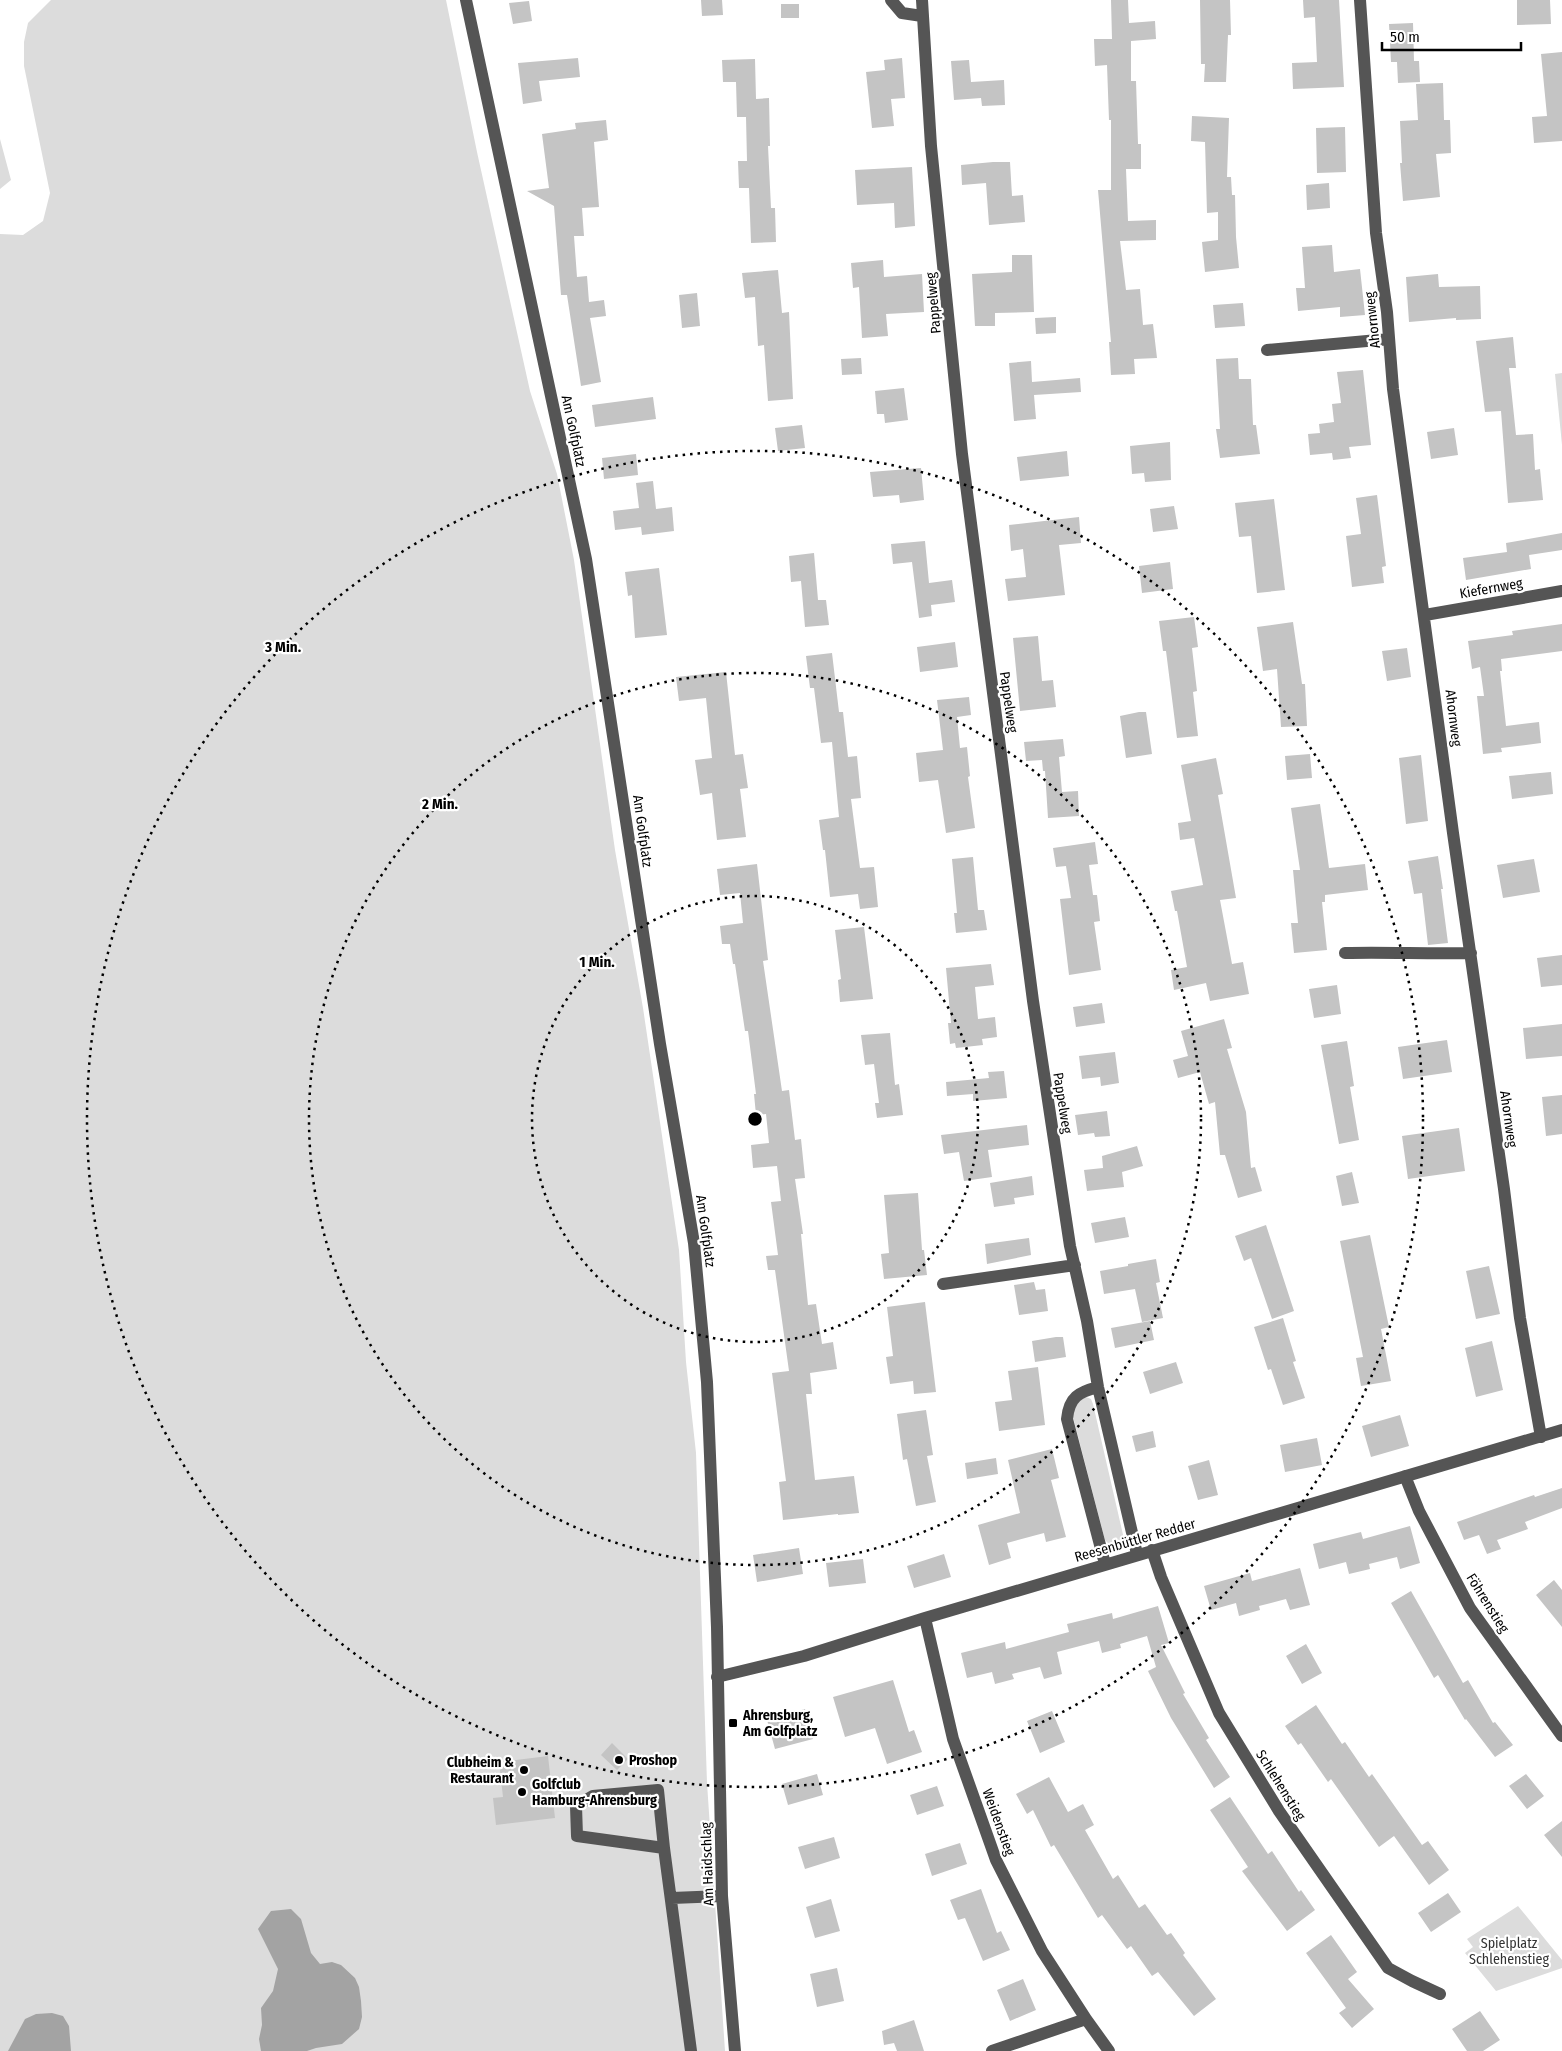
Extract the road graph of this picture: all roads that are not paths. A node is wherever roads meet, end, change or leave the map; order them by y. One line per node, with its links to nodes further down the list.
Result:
1 (466, 0): 22 (street, Am Golfplatz)
2 (891, 0): 5 (street)
3 (922, 0): 5 (street, Pappelweg)
4 (1360, 0): 6 (street, Ahornweg)
5 (922, 16): 12 (street, Pappelweg)
6 (1389, 340): 7 (street); 9 (street, Ahornweg)
7 (1267, 350)
8 (1562, 591): 9 (street, Kiefernweg)
9 (1425, 615): 11 (street, Ahornweg)
10 (1345, 953): 11 (street)
11 (1471, 953): 16 (street, Ahornweg)
12 (1074, 1266): 13 (street); 14 (street, Pappelweg)
13 (943, 1284)
14 (1098, 1387): 19 (street, Pappelweg); 20 (street)
15 (1562, 1430): 16 (street, Reesenbüttler Redder)
16 (1541, 1437): 17 (street, Reesenbüttler Redder)
17 (1405, 1476): 18 (street, Reesenbüttler Redder); 23 (street, Föhrenstieg)
18 (1152, 1550): 19 (street, Reesenbüttler Redder); 27 (street, Schlehenstieg)
19 (1137, 1554): 20 (street, Reesenbüttler Redder)
20 (1104, 1564): 21 (street, Reesenbüttler Redder)
21 (924, 1618): 22 (street, Reesenbüttler Redder); 28 (street, Weidenstieg)
22 (717, 1676): 25 (street, Am Haidschlag)
23 (1562, 1736)
24 (664, 1848): 24 (street); 26 (street)
25 (722, 1896): 26 (street); 30 (street, Am Haidschlag)
26 (672, 1898): 29 (street)
27 (1440, 1994)
28 (1086, 2019): 31 (street); 32 (street, Weidenstieg)
29 (691, 2051)
30 (735, 2051)
31 (992, 2051)
32 (1109, 2051)

